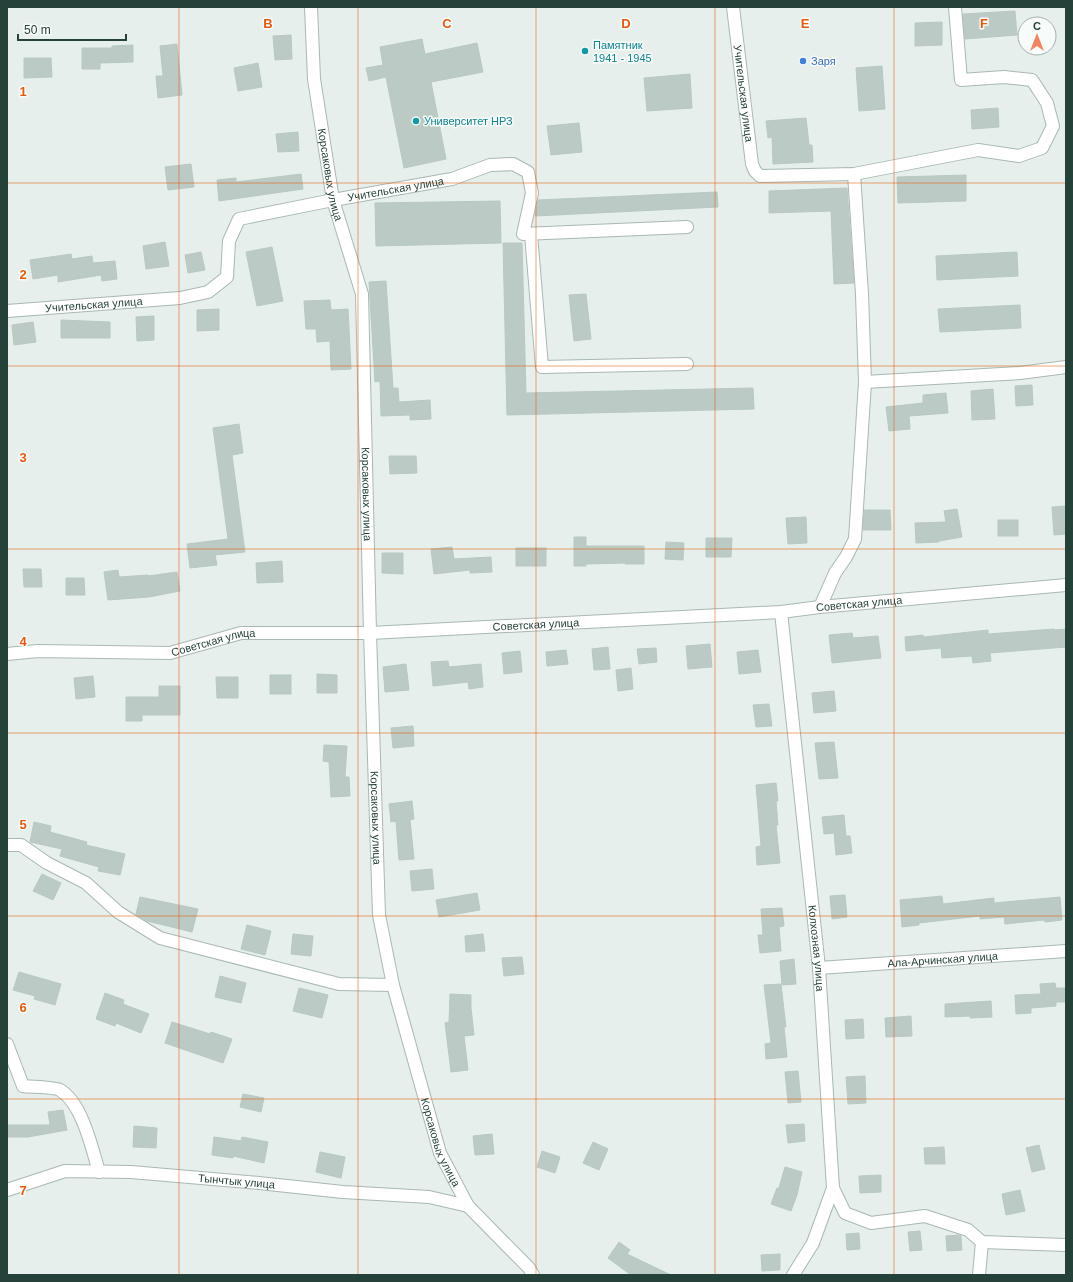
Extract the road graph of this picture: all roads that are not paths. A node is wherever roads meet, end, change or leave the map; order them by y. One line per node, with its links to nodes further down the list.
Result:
1 (311, 7): 5 (street, Корсаковых улица)
2 (732, 7): 4 (street, Учительская улица)
3 (955, 7): 4 (street)
4 (854, 174): 11 (street)
5 (332, 200): 7 (street, Учительская улица); 8 (street, Учительская улица); 15 (street, Корсаковых улица)
6 (687, 227): 7 (street)
7 (531, 234): 9 (street)
8 (7, 311)
9 (687, 364)
10 (1066, 367): 11 (street)
11 (865, 382): 13 (street)
12 (1066, 585): 13 (street, Советская улица)
13 (820, 608): 14 (street, Советская улица)
14 (781, 612): 15 (street, Советская улица); 19 (street, Колхозная улица)
15 (370, 633): 16 (street, Советская улица); 20 (street, Корсаковых улица)
16 (7, 654)
17 (7, 845): 20 (street)
18 (1066, 951): 19 (street, Ала-Арчинская улица)
19 (819, 968): 23 (street, Колхозная улица)
20 (392, 985): 25 (street, Корсаковых улица)
21 (7, 1044): 22 (street)
22 (99, 1172): 24 (street, Тынчтык улица); 25 (street, Тынчтык улица)
23 (833, 1188): 26 (street); 29 (street, Колхозная улица)
24 (7, 1190)
25 (468, 1206): 28 (street, Корсаковых улица)
26 (982, 1242): 27 (street); 30 (street)
27 (1066, 1245)
28 (533, 1275)
29 (793, 1275)
30 (979, 1275)

